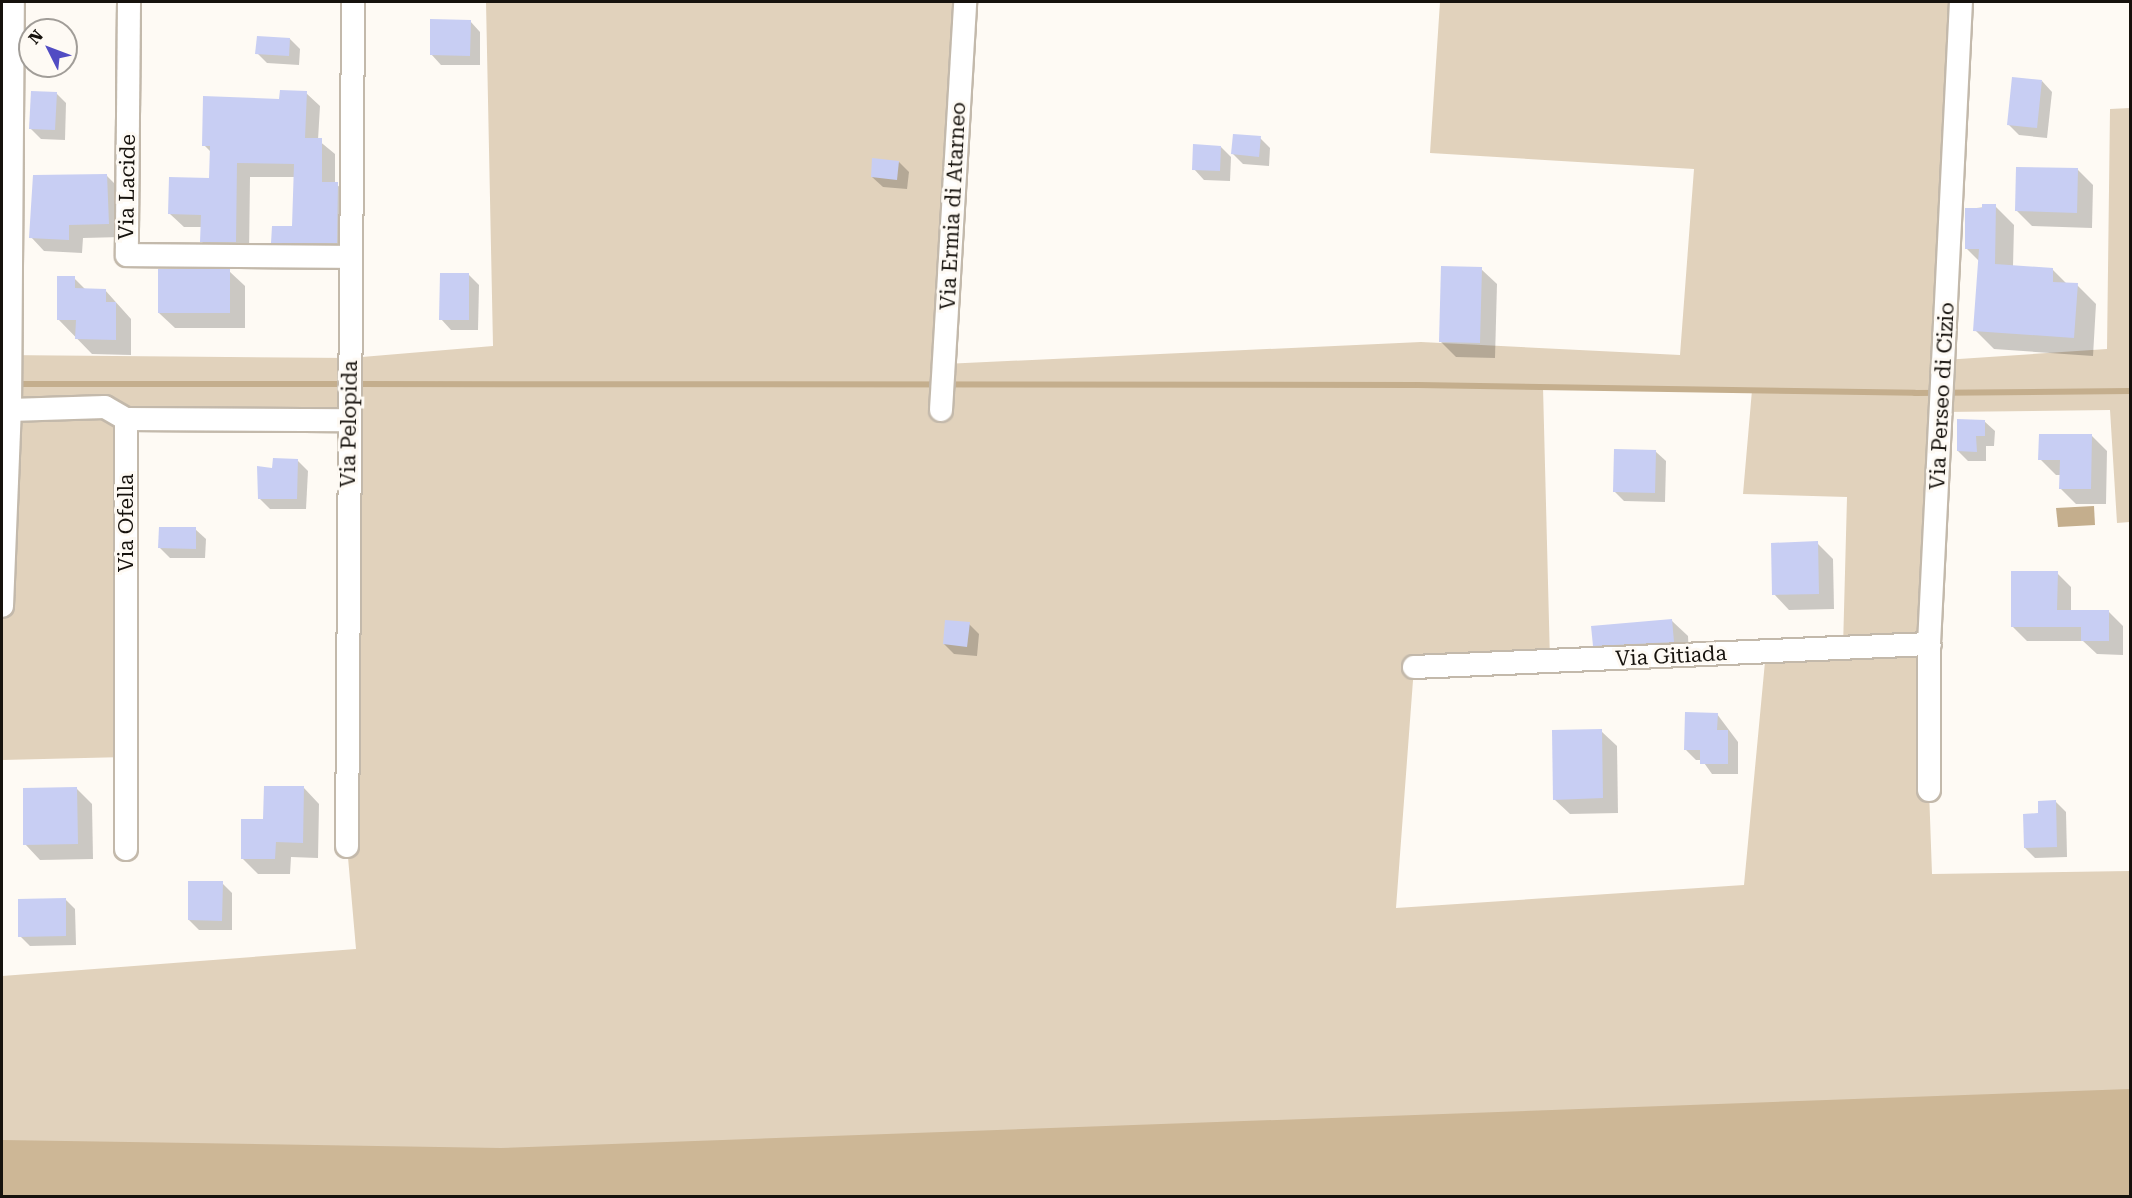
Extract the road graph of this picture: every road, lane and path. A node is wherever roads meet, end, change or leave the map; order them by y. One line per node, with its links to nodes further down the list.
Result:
1 (13, 2): 6 (street)
2 (129, 2): 7 (street, Via Lacide)
3 (353, 2): 7 (street, Via Pelopida)
4 (965, 2): 9 (street, Via Ermia di Atarneo)
5 (1960, 2): 13 (street, Via Perseo di Cizio)
6 (7, 124): 8 (street)
7 (351, 257): 11 (street, Via Pelopida)
8 (10, 410): 10 (street); 12 (street)
9 (941, 410)
10 (126, 419): 11 (street); 17 (street, Via Ofella)
11 (348, 420): 16 (street, Via Pelopida)
12 (2, 606)
13 (1929, 644): 14 (street, Via Gitiada); 15 (street, Via Perseo di Cizio)
14 (1414, 667)
15 (1929, 790)
16 (347, 846)
17 (126, 849)

